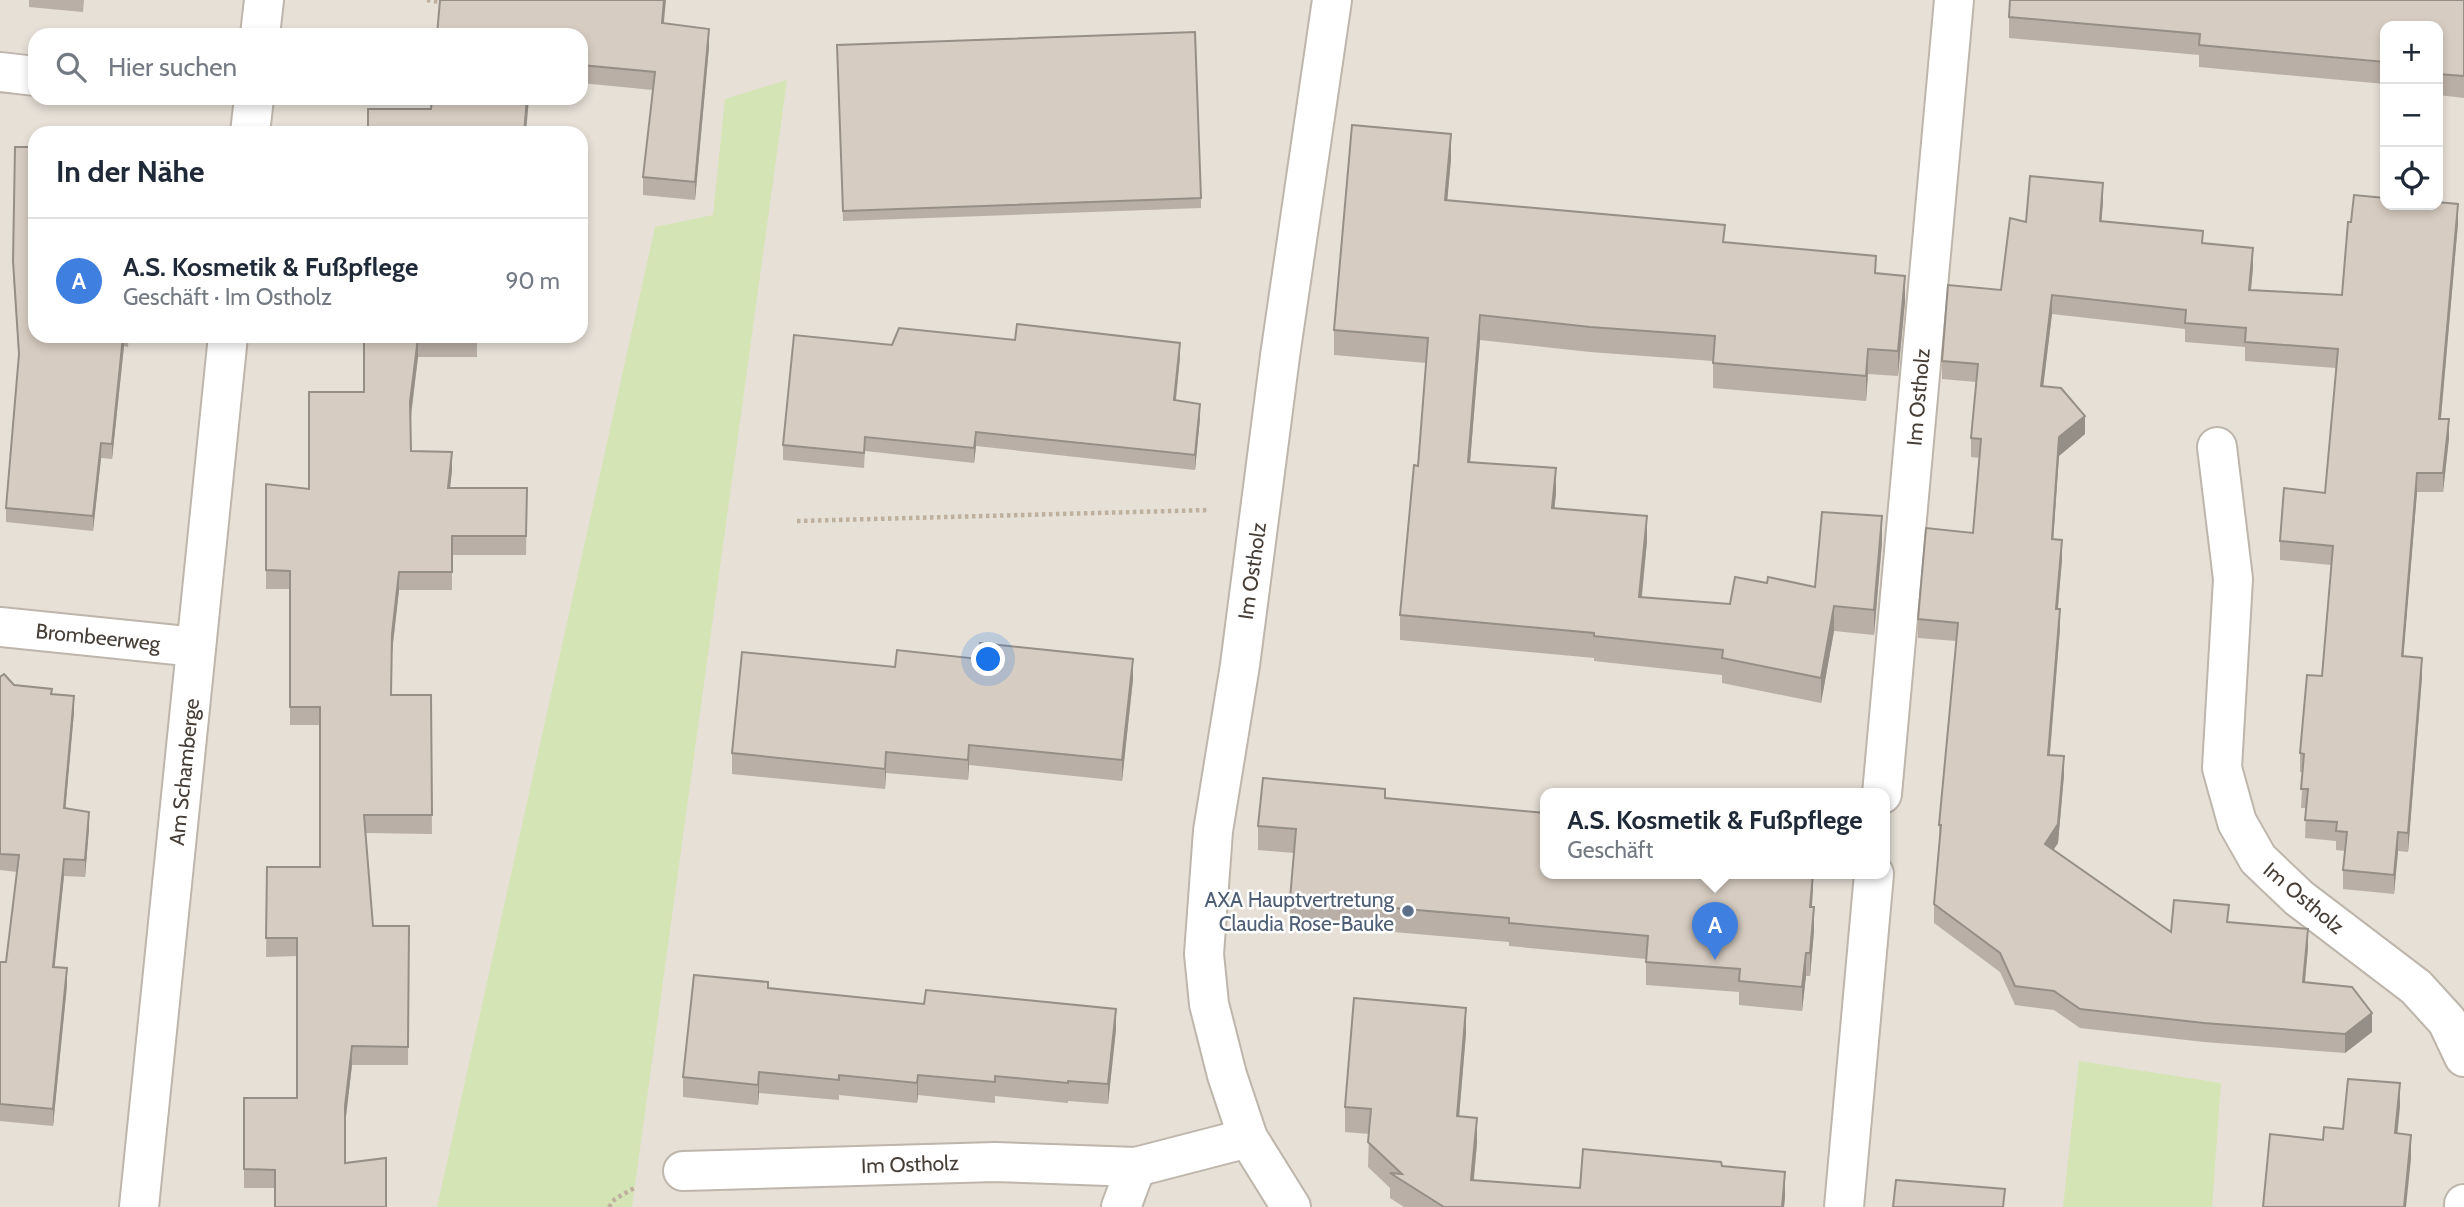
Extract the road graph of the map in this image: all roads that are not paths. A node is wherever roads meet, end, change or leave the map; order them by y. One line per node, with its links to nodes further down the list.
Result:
1 (264, 0): 4 (street)
2 (1332, 0): 16 (street, Im Ostholz)
3 (1954, 0): 13 (street, Im Ostholz)
4 (261, 28)
5 (0, 72): 6 (street)
6 (28, 75)
7 (253, 105): 8 (street)
8 (251, 126)
9 (227, 343): 12 (street, Am Schamberge)
10 (2217, 447): 15 (street, Im Ostholz)
11 (0, 627): 12 (street, Brombeerweg)
12 (196, 647): 19 (street, Am Schamberge)
13 (1883, 788)
14 (1874, 879): 22 (street)
15 (2464, 1057)
16 (1248, 1138): 17 (street, Im Ostholz); 21 (street, Im Ostholz)
17 (1136, 1167): 18 (street, Im Ostholz); 20 (street)
18 (683, 1171)
19 (139, 1207)
20 (1121, 1207)
21 (1291, 1207)
22 (1844, 1207)

